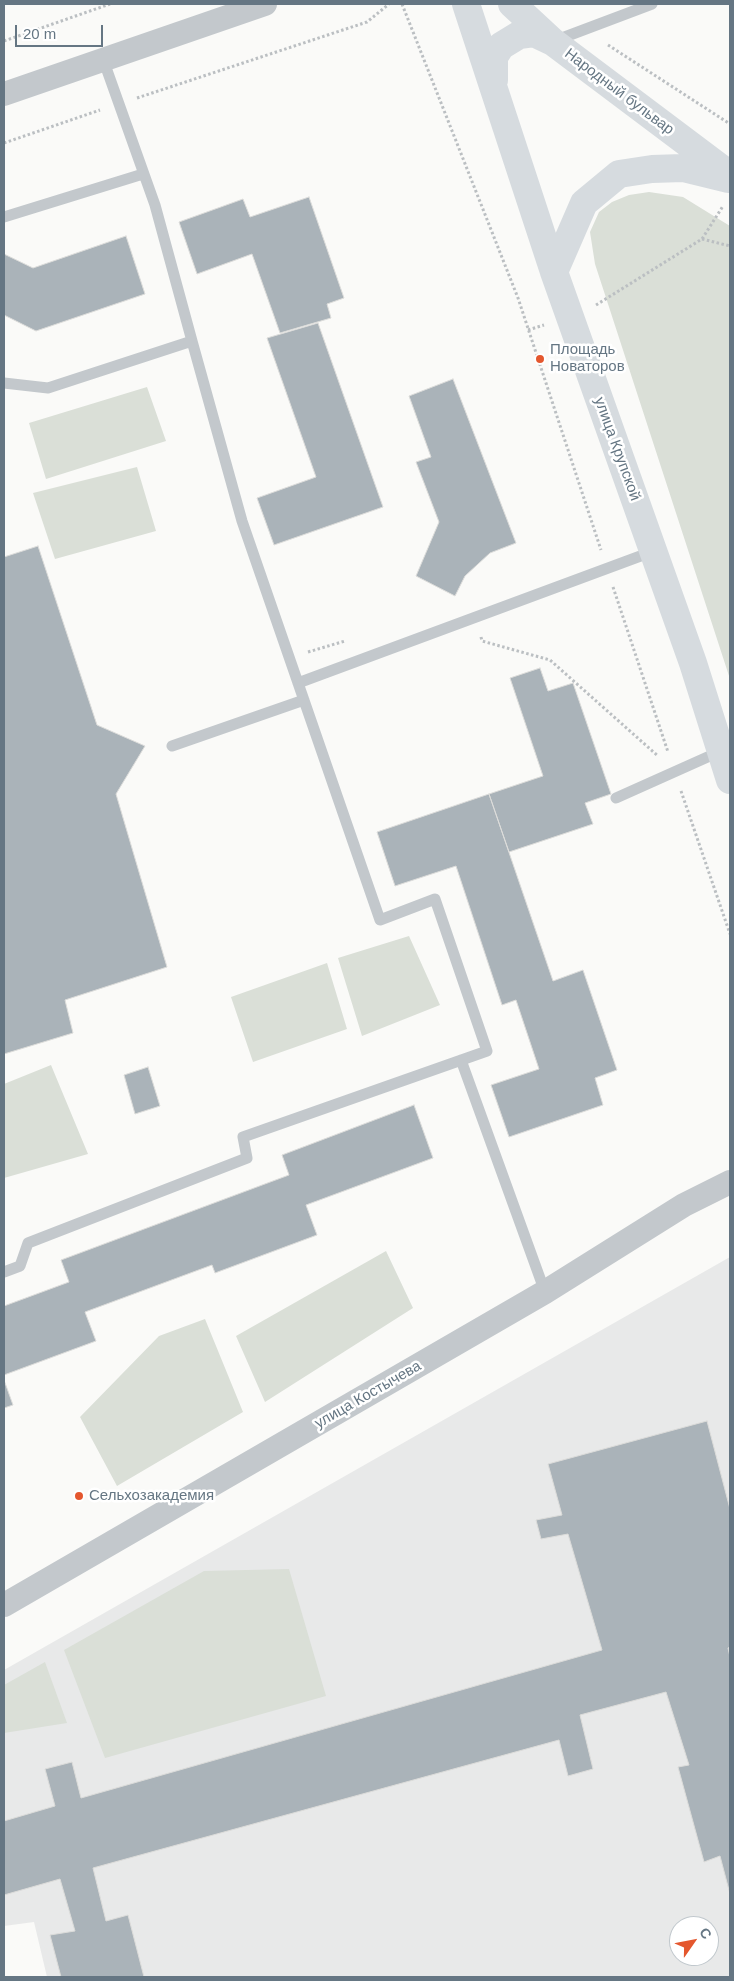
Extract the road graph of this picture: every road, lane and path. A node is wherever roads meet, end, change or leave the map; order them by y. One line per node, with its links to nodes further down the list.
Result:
1 (110, 4): 9 (path)
2 (265, 4): 11 (street)
3 (389, 4): 14 (path)
4 (402, 4): 25 (path)
5 (466, 4): 12 (street, улица Крупской)
6 (512, 4): 10 (street, Народный бульвар)
7 (652, 4): 8 (lane)
8 (586, 30): 10 (lane); 15 (path)
9 (4, 41)
10 (553, 42): 12 (street); 18 (street, Народный бульвар)
11 (103, 59): 13 (street); 14 (lane)
12 (494, 84): 23 (street, улица Крупской)
13 (4, 94)
14 (118, 104): 16 (path); 17 (lane)
15 (730, 124)
16 (4, 143)
17 (144, 174): 20 (lane); 26 (lane)
18 (730, 175)
19 (728, 191): 21 (path); 23 (street)
20 (4, 217)
21 (702, 239): 22 (path); 24 (path)
22 (730, 246)
23 (554, 272): 24 (street, улица Крупской)
24 (569, 316): 25 (path); 28 (street, улица Крупской)
25 (528, 330): 29 (path)
26 (192, 342): 27 (lane); 31 (lane)
27 (4, 383)
28 (654, 551): 29 (lane); 34 (street, улица Крупской)
29 (606, 568): 30 (lane); 35 (path)
30 (474, 617): 31 (lane); 35 (path)
31 (298, 683): 32 (lane)
32 (304, 700): 33 (lane); 39 (lane)
33 (172, 746)
34 (721, 752): 35 (lane); 36 (street, улица Крупской)
35 (675, 772): 37 (lane); 38 (path)
36 (730, 780)
37 (616, 798)
38 (730, 934)
39 (461, 1060): 41 (lane); 42 (lane)
40 (730, 1182): 42 (street, улица Костычева)
41 (4, 1272)
42 (545, 1292): 43 (street, улица Костычева)
43 (4, 1606)

